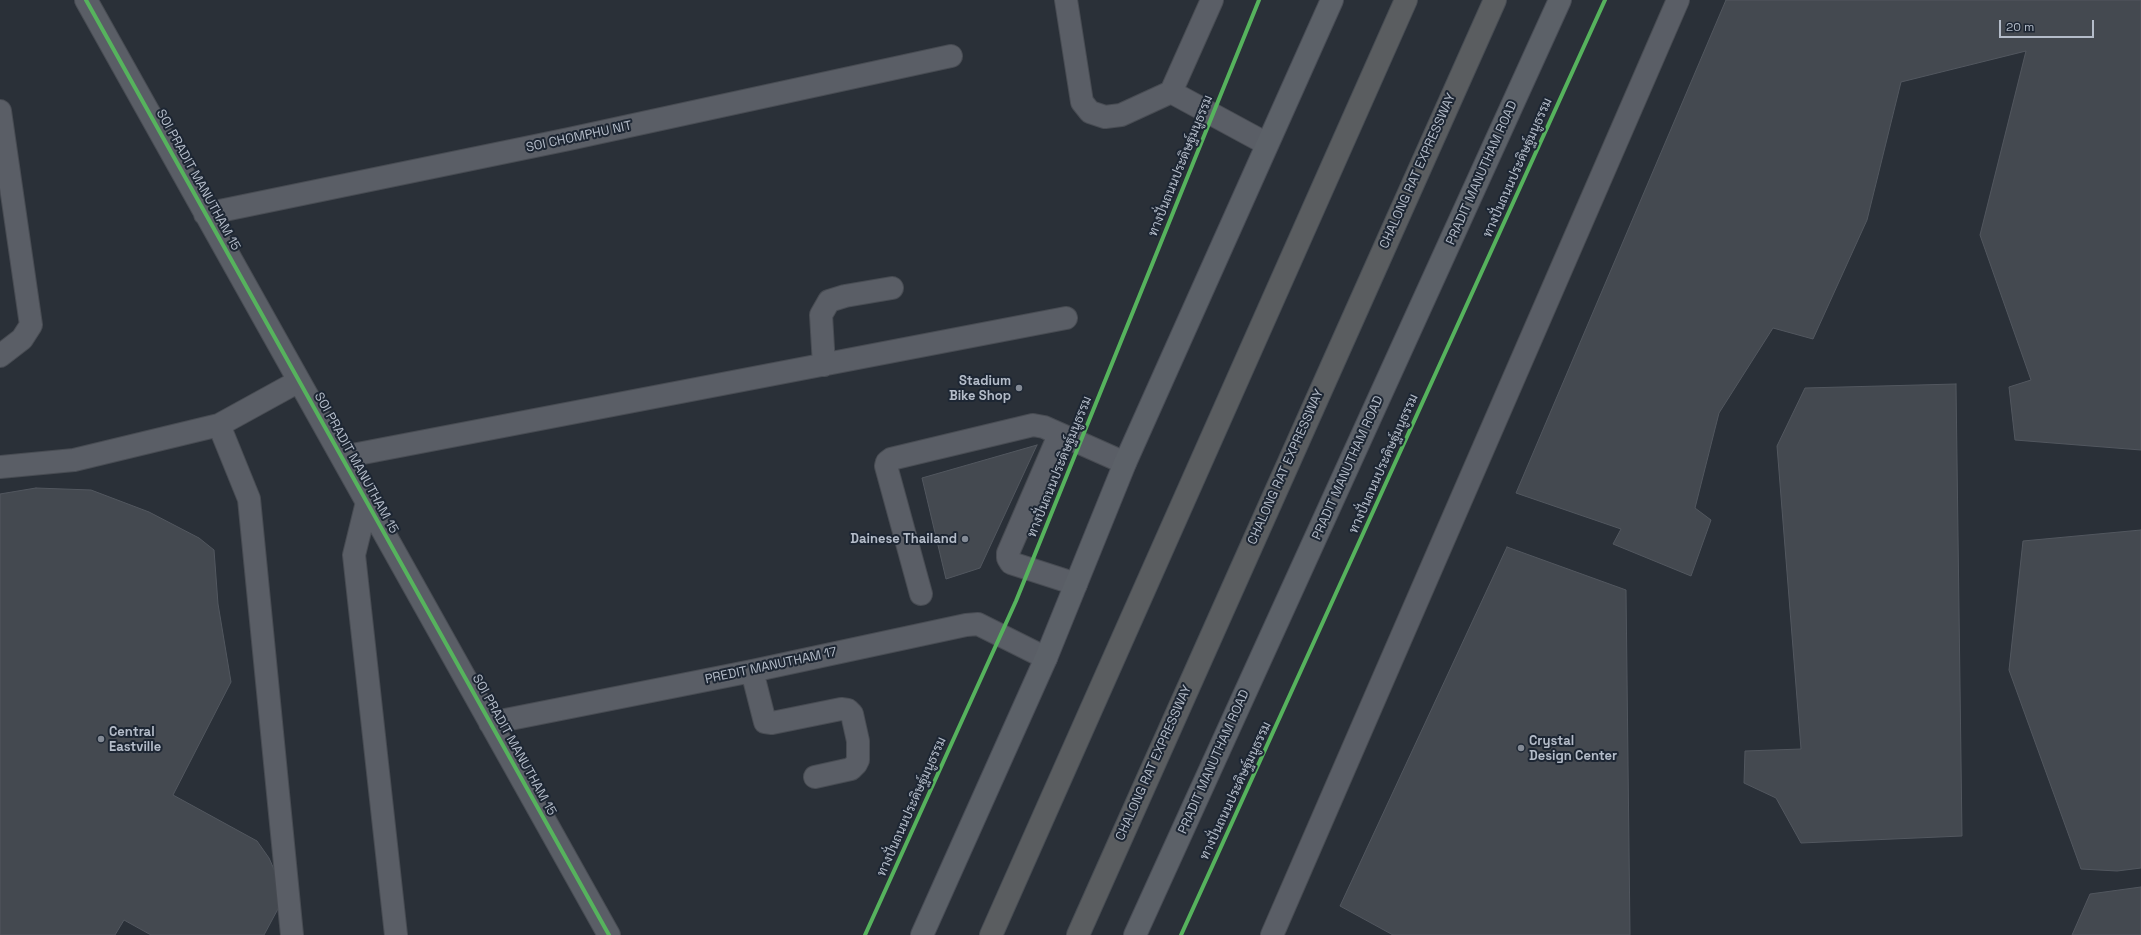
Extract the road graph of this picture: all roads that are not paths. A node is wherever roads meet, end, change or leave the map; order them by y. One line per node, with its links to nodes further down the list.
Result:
1 (86, 0): 14 (street, SOI PRADIT MANUTHAM 15)
2 (1066, 0): 10 (street)
3 (1212, 0): 10 (street)
4 (1332, 0): 12 (main road)
5 (1406, 0): 36 (highway)
6 (1494, 0): 37 (highway, CHALONG RAT EXPRESSWAY)
7 (1560, 0): 38 (main road, PRADIT MANUTHAM ROAD)
8 (1678, 0): 39 (street)
9 (951, 56): 14 (street, SOI CHOMPHU NIT)
10 (1171, 92): 12 (street)
11 (0, 111): 13 (street)
12 (1267, 144): 23 (main road)
13 (6, 194): 17 (street)
14 (205, 214): 19 (street, SOI PRADIT MANUTHAM 15)
15 (892, 288): 18 (street)
16 (1066, 318): 18 (street)
17 (0, 356)
18 (824, 365): 22 (street)
19 (299, 381): 20 (street); 22 (street, SOI PRADIT MANUTHAM 15)
20 (219, 425): 24 (street); 32 (street)
21 (1060, 435): 23 (street); 26 (street); 27 (street)
22 (342, 458): 25 (street, SOI PRADIT MANUTHAM 15)
23 (1126, 463): 26 (main road)
24 (0, 467)
25 (367, 502): 30 (street, SOI PRADIT MANUTHAM 15); 33 (street)
26 (1076, 584): 28 (main road)
27 (921, 594)
28 (1046, 658): 29 (street, PREDIT MANUTHAM 17); 35 (main road)
29 (752, 671): 30 (street, PREDIT MANUTHAM 17); 31 (street)
30 (490, 723): 34 (street, SOI PRADIT MANUTHAM 15)
31 (815, 777)
32 (292, 935)
33 (396, 935)
34 (609, 935)
35 (922, 935)
36 (991, 935)
37 (1078, 935)
38 (1135, 935)
39 (1272, 935)

